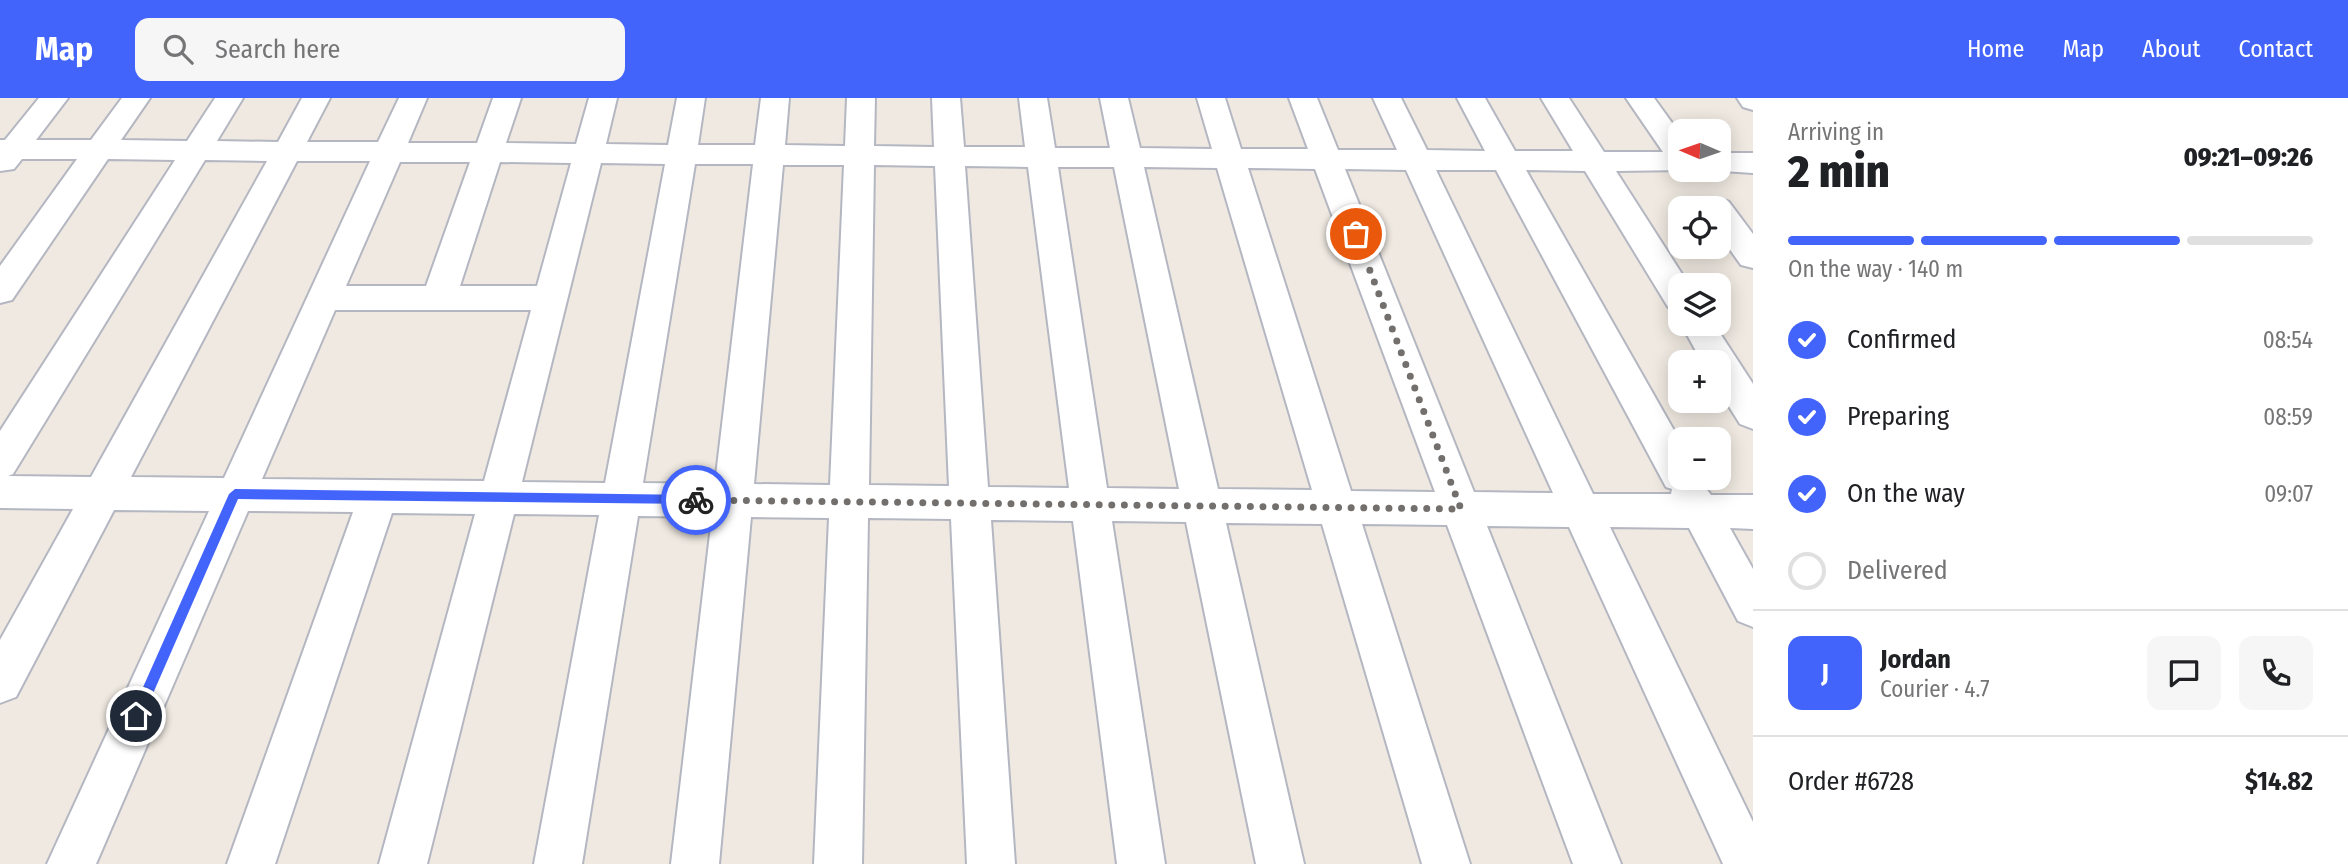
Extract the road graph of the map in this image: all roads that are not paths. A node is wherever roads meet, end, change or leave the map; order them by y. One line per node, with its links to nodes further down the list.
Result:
1 (54, 98): 28 (street)
2 (136, 98): 21 (street)
3 (229, 98): 22 (street)
4 (316, 98): 23 (street)
5 (412, 98): 24 (street)
6 (507, 98): 25 (street)
7 (603, 98): 26 (street)
8 (691, 98): 27 (street)
9 (775, 98): 29 (street)
10 (861, 98): 30 (street)
11 (946, 98): 31 (street)
12 (1033, 98): 32 (street)
13 (1114, 98): 33 (street)
14 (1211, 98): 34 (street)
15 (1303, 98): 35 (street)
16 (1387, 98): 36 (street)
17 (1471, 98): 37 (street)
18 (1555, 98): 38 (street)
19 (1640, 98): 20 (street)
20 (1668, 138)
21 (100, 150): 22 (street); 28 (street); 45 (street)
22 (196, 150): 23 (street); 52 (street)
23 (288, 151): 24 (street); 57 (street)
24 (389, 152): 25 (street); 46 (street)
25 (487, 153): 26 (street); 47 (street)
26 (589, 153): 27 (street); 48 (street)
27 (682, 154): 29 (street); 61 (street)
28 (5, 155)
29 (769, 155): 30 (street); 62 (street)
30 (859, 156): 31 (street); 63 (street)
31 (949, 156): 32 (street); 64 (street)
32 (1041, 157): 33 (street); 65 (street)
33 (1126, 158): 34 (street); 66 (street)
34 (1230, 159): 35 (street); 67 (street)
35 (1327, 160): 36 (street); 68 (street)
36 (1415, 160): 37 (street); 69 (street)
37 (1505, 161): 38 (street); 51 (street)
38 (1594, 162): 39 (street); 44 (street)
39 (1668, 162)
40 (1731, 163): 41 (street)
41 (1753, 163)
42 (1731, 227): 43 (street)
43 (1753, 257)
44 (1668, 279)
45 (0, 290)
46 (323, 298): 47 (street); 58 (street)
47 (439, 298): 48 (street)
48 (551, 298): 60 (street)
49 (1704, 336): 50 (street)
50 (1753, 414)
51 (1668, 454)
52 (0, 463)
53 (1677, 490): 69 (street)
54 (1688, 490): 71 (street)
55 (1692, 490): 70 (street)
56 (0, 492): 57 (street)
57 (102, 493): 58 (street); 72 (street)
58 (235, 494): 59 (street); 73 (street)
59 (378, 496): 60 (street); 74 (street)
60 (499, 497): 61 (street); 75 (street)
61 (622, 499): 62 (street); 76 (street)
62 (733, 500): 63 (street); 77 (street)
63 (849, 501): 64 (street); 78 (street)
64 (969, 503): 65 (street); 79 (street)
65 (1090, 504): 66 (street); 80 (street)
66 (1202, 506): 67 (street); 81 (street)
67 (1337, 507): 68 (street); 82 (street)
68 (1461, 509): 69 (street); 83 (street)
69 (1581, 510): 84 (street)
70 (1753, 512)
71 (1753, 608)
72 (0, 682)
73 (71, 864)
74 (251, 864)
75 (403, 864)
76 (558, 864)
77 (695, 864)
78 (838, 864)
79 (991, 864)
80 (1141, 864)
81 (1280, 864)
82 (1446, 864)
83 (1597, 864)
84 (1748, 864)

